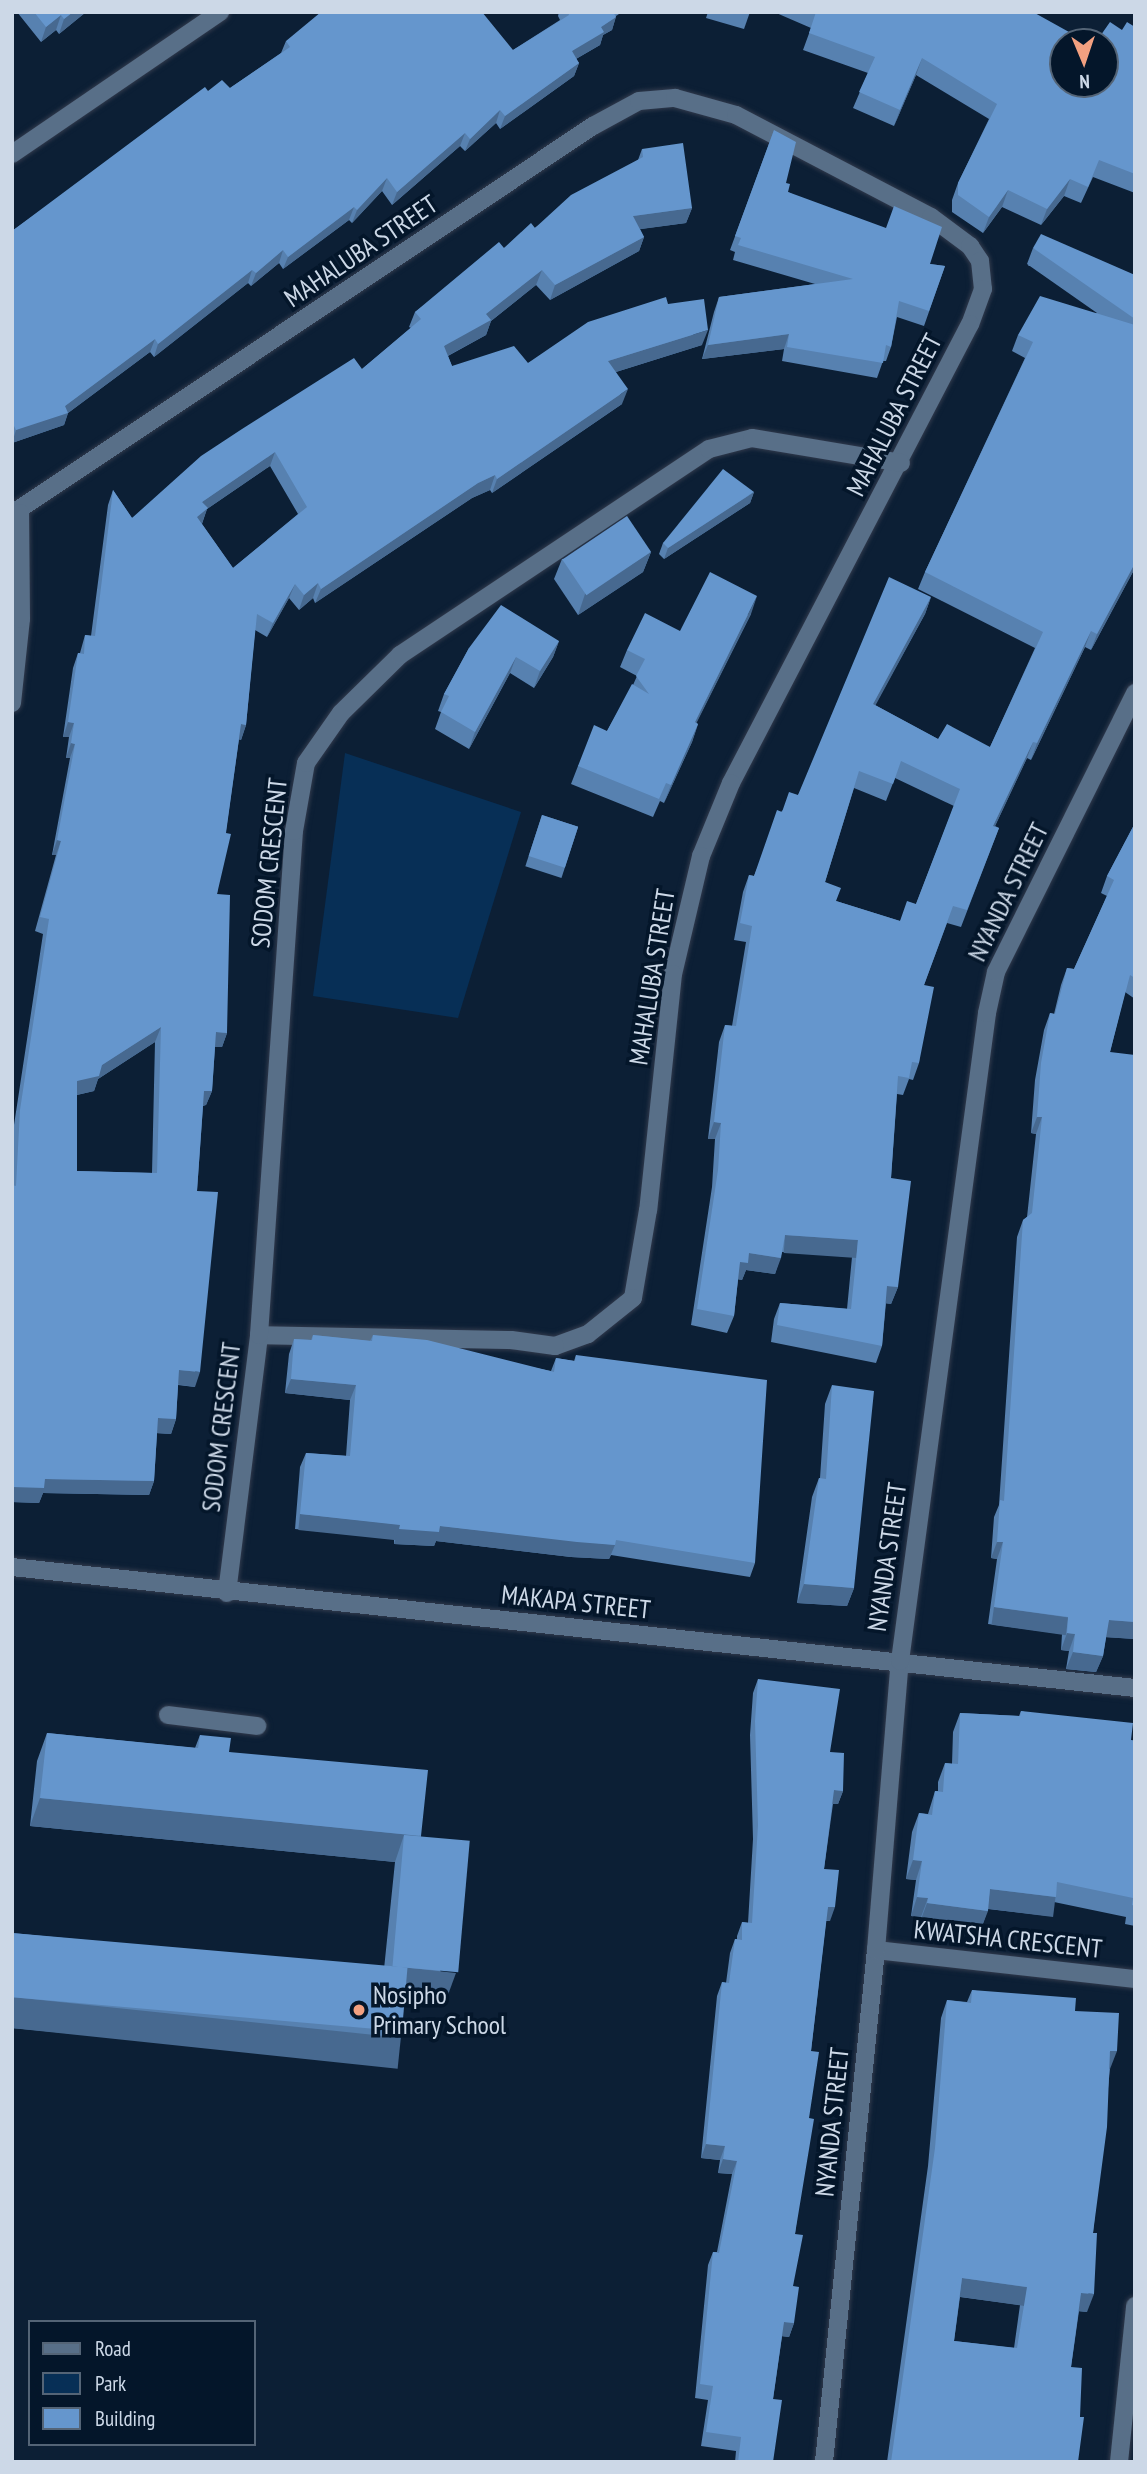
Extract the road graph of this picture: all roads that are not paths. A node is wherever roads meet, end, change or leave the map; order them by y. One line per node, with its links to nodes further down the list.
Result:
1 (220, 12): 2 (street)
2 (12, 154)
3 (901, 463): 4 (street, MAHALUBA STREET); 7 (street, MAHALUBA STREET); 7 (street, SODOM CRESCENT)
4 (16, 513): 6 (street)
5 (1135, 693): 10 (street, NYANDA STREET)
6 (12, 703)
7 (259, 1335): 9 (street, SODOM CRESCENT)
8 (12, 1567): 9 (street, MAKAPA STREET)
9 (227, 1593): 10 (street, MAKAPA STREET)
10 (900, 1661): 11 (street, MAKAPA STREET); 14 (street, NYANDA STREET)
11 (1135, 1688)
12 (168, 1715): 13 (street)
13 (257, 1726)
14 (876, 1950): 15 (street, KWATSHA CRESCENT); 17 (street, NYANDA STREET)
15 (1135, 1979)
16 (1135, 2306): 18 (street)
17 (824, 2462)
18 (1119, 2462)

